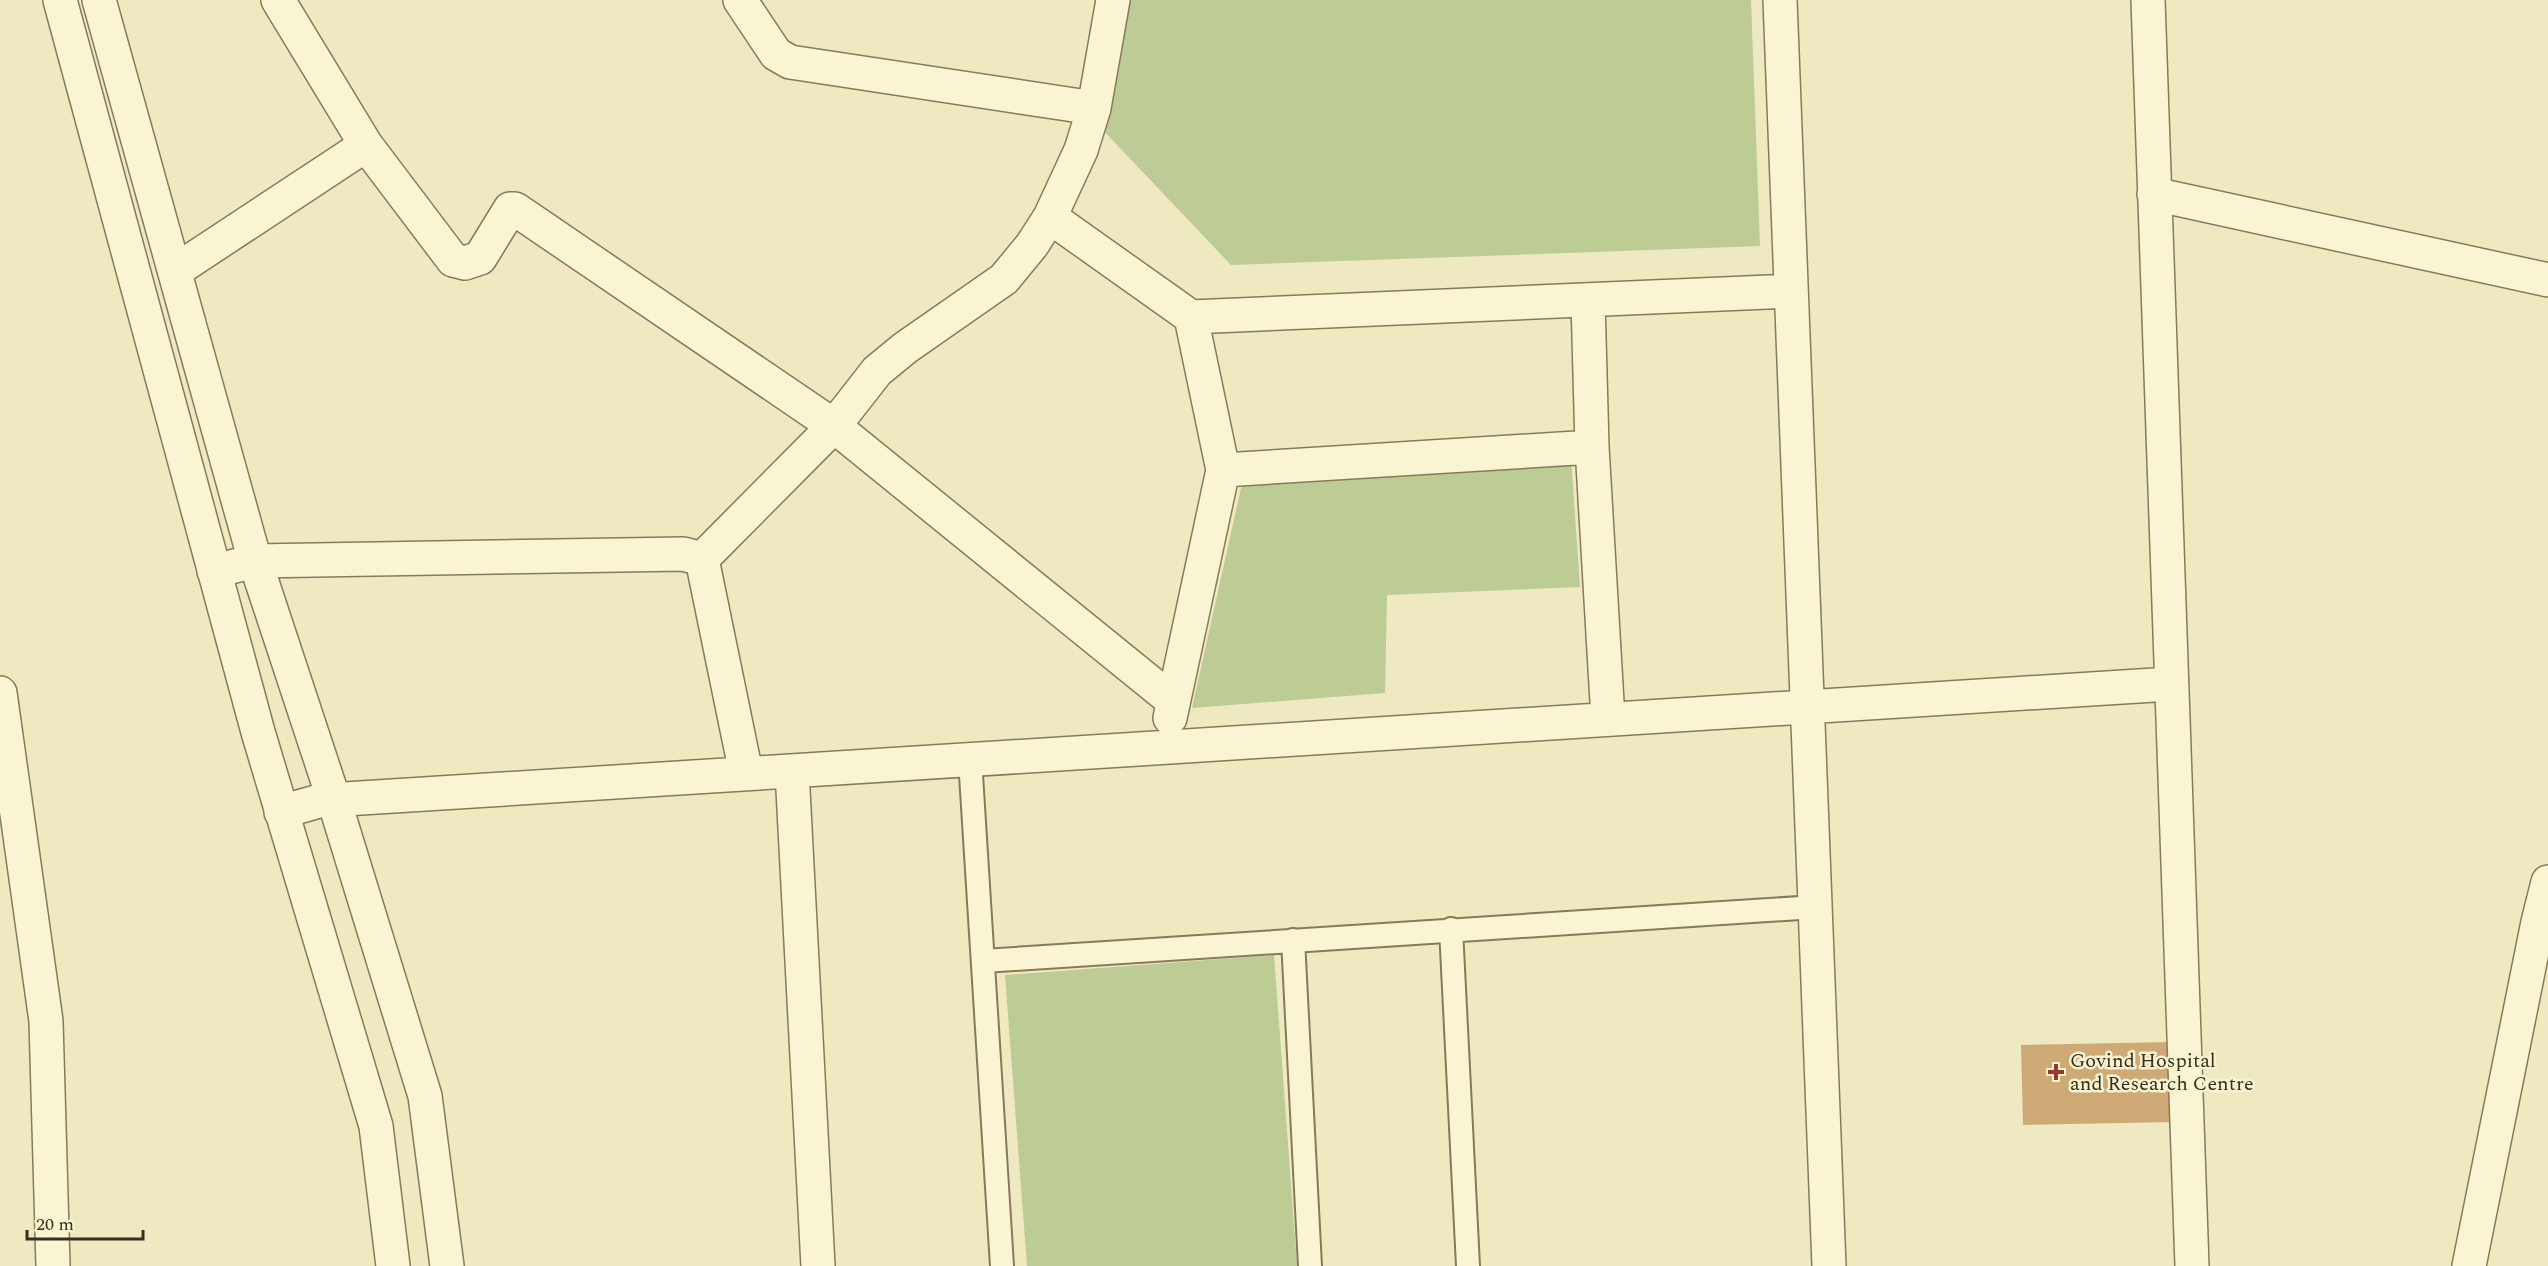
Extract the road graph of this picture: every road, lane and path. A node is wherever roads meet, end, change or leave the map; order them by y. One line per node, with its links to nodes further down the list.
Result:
1 (60, 0): 22 (street)
2 (99, 0): 12 (street)
3 (278, 0): 9 (street)
4 (740, 0): 8 (street)
5 (1113, 0): 8 (street)
6 (1780, 0): 14 (street)
7 (2148, 0): 10 (street)
8 (1094, 108): 11 (street)
9 (366, 145): 12 (street); 17 (street)
10 (2154, 194): 13 (street); 23 (street)
11 (1050, 217): 16 (street); 17 (street)
12 (175, 271): 21 (street)
13 (2548, 280)
14 (1790, 291): 15 (street); 26 (street)
15 (1588, 301): 16 (street); 18 (street)
16 (1191, 317): 19 (street)
17 (834, 426): 20 (street); 25 (street)
18 (1592, 447): 19 (street); 27 (street)
19 (1223, 470): 25 (street)
20 (702, 559): 21 (street); 31 (street)
21 (255, 561): 22 (street); 32 (street)
22 (214, 571): 33 (street)
23 (2170, 684): 26 (street); 48 (street)
24 (0, 693): 40 (street)
25 (1173, 701): 28 (street)
26 (1808, 707): 27 (street); 35 (street)
27 (1608, 719): 28 (street)
28 (1165, 747): 29 (street)
29 (970, 759): 30 (street); 39 (lane)
30 (792, 771): 31 (street); 43 (street)
31 (746, 773): 32 (street)
32 (333, 797): 33 (street); 42 (street)
33 (281, 812): 41 (street)
34 (2548, 882): 36 (street)
35 (1815, 907): 37 (lane); 47 (street)
36 (2543, 923): 49 (street)
37 (1452, 929): 38 (lane); 46 (lane)
38 (1293, 940): 39 (lane); 45 (lane)
39 (983, 961): 44 (lane)
40 (53, 1266)
41 (393, 1266)
42 (447, 1266)
43 (818, 1266)
44 (1002, 1266)
45 (1310, 1266)
46 (1468, 1266)
47 (1829, 1266)
48 (2192, 1266)
49 (2469, 1266)

